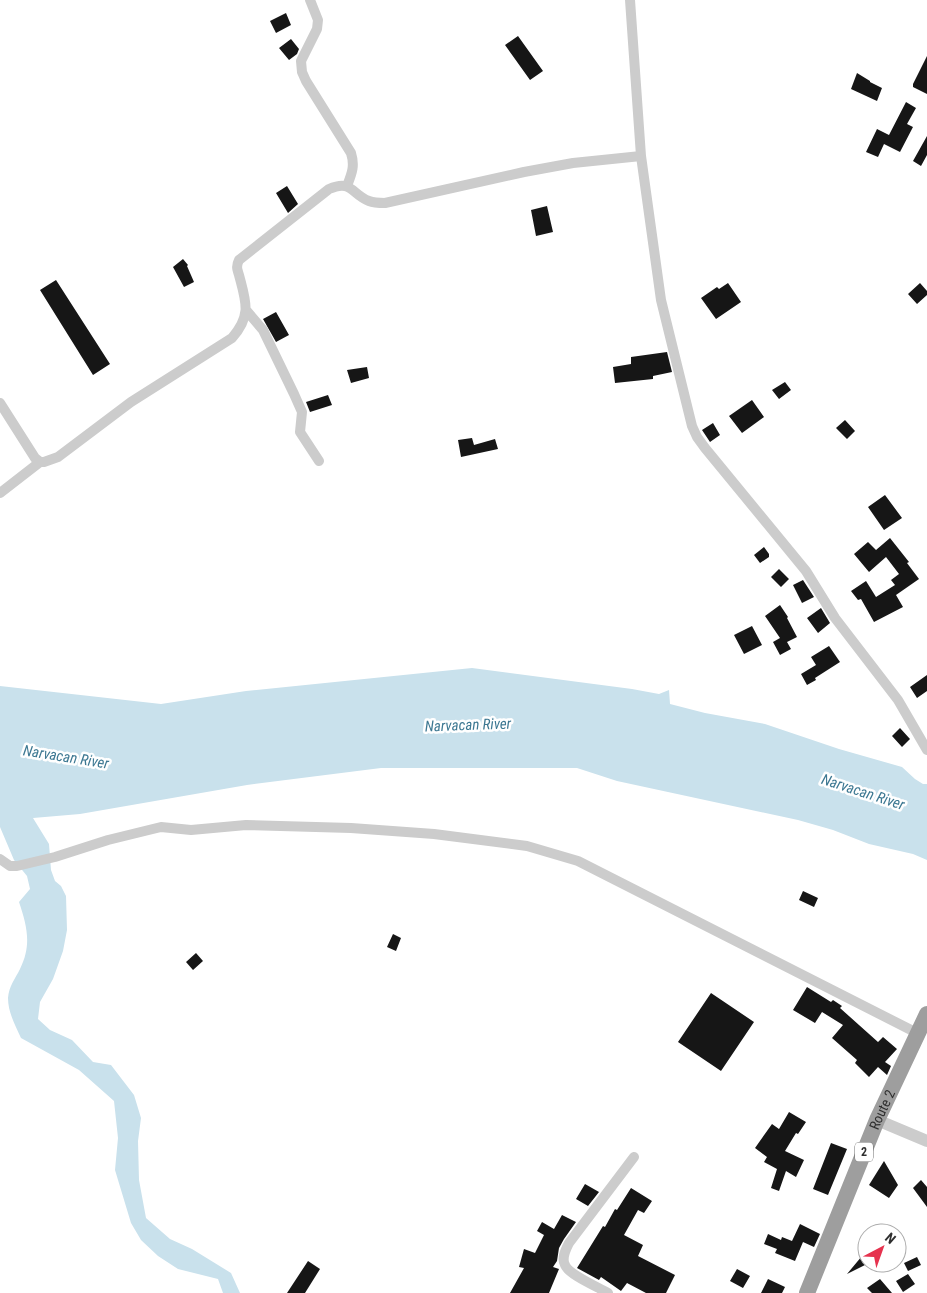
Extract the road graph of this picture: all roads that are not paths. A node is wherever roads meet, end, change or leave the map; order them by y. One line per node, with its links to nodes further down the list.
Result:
1 (310, 0): 4 (street)
2 (630, 0): 3 (street)
3 (640, 156): 4 (street); 10 (street)
4 (347, 186): 5 (street)
5 (246, 310): 7 (street); 8 (street)
6 (0, 403): 8 (street)
7 (319, 461)
8 (40, 462): 9 (street)
9 (0, 493)
10 (927, 750)
11 (0, 859): 13 (street)
12 (927, 1014): 13 (highway, Route 2 / 2)
13 (917, 1033): 14 (highway, Route 2 / 2)
14 (877, 1120): 15 (street); 18 (highway, Route 2 / 2)
15 (927, 1141)
16 (634, 1157): 17 (street)
17 (608, 1293)
18 (807, 1293)

